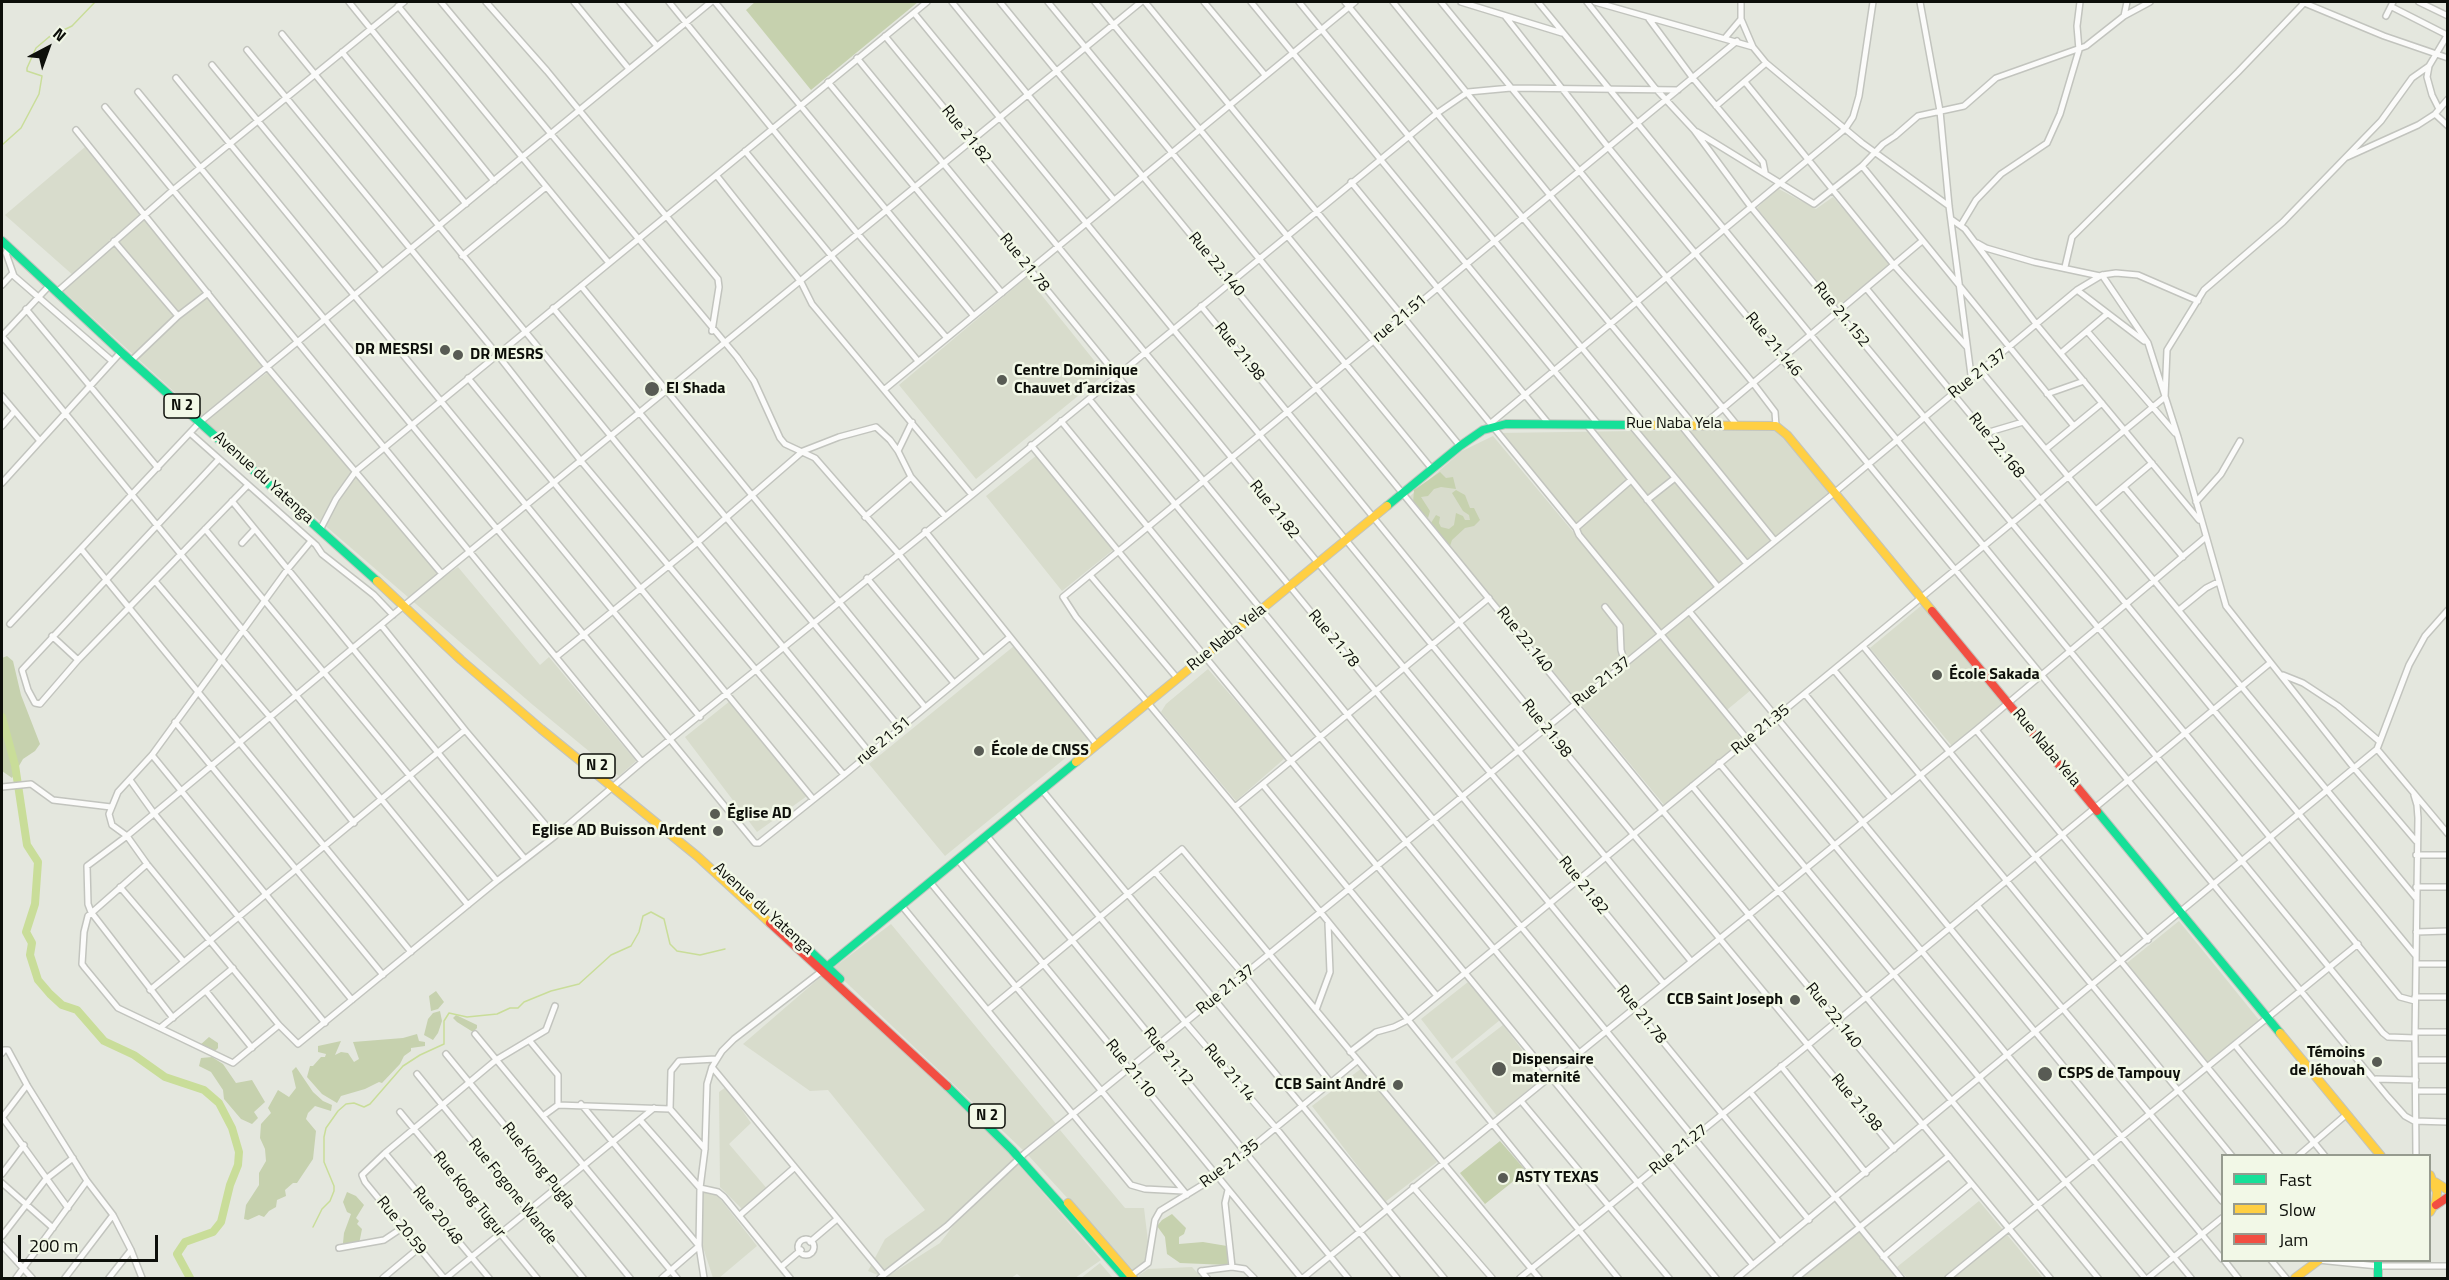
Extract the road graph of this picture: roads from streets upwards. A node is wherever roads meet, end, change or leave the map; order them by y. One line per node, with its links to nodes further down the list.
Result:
1 (349, 2): 45 (street)
2 (404, 2): 35 (street)
3 (441, 2): 102 (street)
4 (486, 2): 91 (street)
5 (574, 2): 66 (street)
6 (620, 2): 53 (street)
7 (669, 2): 43 (street)
8 (713, 2): 43 (street); 85 (street)
9 (927, 2): 36 (street)
10 (952, 2): 81 (street)
11 (1000, 2): 67 (street, Rue 22.140)
12 (1048, 2): 55 (street)
13 (1095, 2): 44 (street)
14 (1143, 2): 44 (street); 86 (street)
15 (1204, 2): 69 (street)
16 (1251, 2): 59 (street)
17 (1299, 2): 46 (street)
18 (1355, 2): 33 (street)
19 (1393, 2): 80 (street)
20 (1441, 2): 74 (street)
21 (1461, 2): 37 (street)
22 (1538, 2): 47 (street)
23 (1587, 2): 77 (street, Rue 21.152)
24 (1595, 2): 41 (street)
25 (1741, 2): 42 (street)
26 (1873, 2): 99 (street)
27 (1920, 2): 89 (street)
28 (2080, 2): 57 (street)
29 (2127, 2): 38 (street)
30 (2150, 2): 38 (street)
31 (2304, 2): 60 (street); 161 (street)
32 (2419, 2): 40 (street)
33 (1347, 4): 46 (street); 92 (street)
34 (2392, 4): 39 (street); 49 (street)
35 (399, 6): 45 (street); 110 (street)
36 (914, 13): 50 (street); 93 (street)
37 (1505, 16): 47 (street); 75 (street, Rue 21.146)
38 (2124, 16): 57 (street)
39 (2386, 16)
40 (2448, 16)
41 (1649, 18): 51 (street); 70 (street)
42 (1741, 19): 51 (street); 54 (street)
43 (686, 22): 53 (street); 97 (street)
44 (1114, 24): 55 (street); 98 (street)
45 (370, 29): 58 (street); 121 (street)
46 (1321, 29): 59 (street); 103 (street)
47 (1562, 33): 76 (street)
48 (282, 34): 68 (street)
49 (2447, 35): 60 (street)
50 (885, 36): 61 (street); 104 (street, Rue 21.82)
51 (1725, 38): 52 (street)
52 (1737, 41): 54 (street); 70 (street, rue 21.51)
53 (657, 46): 66 (street)
54 (1753, 47): 63 (street)
55 (1086, 48): 67 (street); 109 (street)
56 (247, 50): 82 (street)
57 (2079, 50): 89 (street); 140 (street)
58 (342, 52): 68 (street); 130 (street)
59 (1293, 52): 69 (street); 111 (street)
60 (2436, 53): 62 (street); 65 (street)
61 (856, 58): 72 (street); 114 (street, Rue 21.78)
62 (2448, 58)
63 (1766, 63): 73 (street); 99 (street)
64 (212, 65): 94 (street)
65 (2429, 66): 90 (street); 113 (street)
66 (629, 69): 91 (street)
67 (1056, 72): 81 (street); 120 (street, Rue 22.140)
68 (315, 75): 82 (street); 141 (street)
69 (1264, 75): 86 (street)
70 (1692, 77): 78 (street, rue 21.51); 87 (street)
71 (176, 78): 105 (street)
72 (828, 82): 85 (street); 125 (street)
73 (1745, 82): 87 (street); 112 (street)
74 (1511, 88): 75 (street); 80 (street); 117 (street)
75 (1561, 88): 76 (street); 106 (street, Rue 21.146)
76 (1610, 88): 77 (street); 95 (street)
77 (1655, 88): 78 (street); 84 (street, Rue 21.152)
78 (1678, 90): 84 (street, rue 21.51)
79 (138, 92): 116 (street)
80 (1468, 92): 92 (street); 128 (street)
81 (1027, 96): 93 (street); 129 (street)
82 (286, 99): 94 (street); 152 (street)
83 (2448, 99): 90 (street)
84 (1666, 100): 95 (street, rue 21.51); 101 (street, Rue 21.152)
85 (800, 104): 97 (street); 133 (street)
86 (1230, 104): 98 (street); 134 (street)
87 (1716, 106): 118 (street)
88 (105, 107): 126 (street)
89 (1940, 111): 108 (street); 131 (street)
90 (2437, 111): 96 (street); 113 (street)
91 (578, 112): 102 (street); 136 (street)
92 (1436, 114): 103 (street); 137 (street)
93 (1000, 118): 104 (street); 139 (street)
94 (258, 123): 105 (street); 164 (street)
95 (1639, 123): 106 (street, rue 21.51); 142 (street)
96 (2448, 126)
97 (773, 127): 107 (street); 143 (street)
98 (1201, 129): 109 (street); 144 (street)
99 (1845, 129): 108 (street); 112 (street)
100 (76, 130): 135 (street)
101 (1694, 130): 118 (street); 132 (street, Rue 21.152)
102 (550, 135): 110 (street); 145 (street)
103 (1408, 136): 111 (street); 149 (street)
104 (971, 141): 114 (street); 151 (street, Rue 21.82)
105 (230, 145): 116 (street); 179 (street)
106 (1608, 147): 117 (street, rue 21.51); 154 (street, Rue 21.146)
107 (745, 151): 119 (street); 156 (street)
108 (1875, 152): 115 (street); 131 (street)
109 (1173, 153): 120 (street); 157 (street)
110 (522, 158): 121 (street); 124 (street)
111 (1381, 158): 122 (street); 159 (street)
112 (1809, 159): 123 (street); 127 (street)
113 (2342, 159): 182 (street)
114 (943, 164): 125 (street); 162 (street, Rue 21.78)
115 (1862, 166): 127 (street); 147 (street)
116 (201, 168): 126 (street); 191 (street)
117 (1579, 171): 128 (street, rue 21.51); 166 (street)
118 (1765, 172): 123 (street)
119 (717, 176): 136 (street); 167 (street)
120 (1143, 177): 129 (street); 168 (street, Rue 22.140)
121 (494, 181): 130 (street)
122 (1352, 182): 134 (street); 173 (street)
123 (1780, 184): 127 (street); 132 (street)
124 (546, 187): 155 (street); 158 (street)
125 (915, 187): 133 (street); 178 (street)
126 (173, 190): 135 (street); 202 (street)
127 (1832, 190): 160 (street)
128 (1551, 193): 137 (street, rue 21.51); 181 (street)
129 (1114, 200): 139 (street)
130 (466, 204): 141 (street)
131 (1949, 206): 138 (street)
132 (1751, 207): 142 (street); 186 (street, Rue 21.152)
133 (887, 210): 143 (street); 188 (street)
134 (1317, 211): 144 (street); 190 (street)
135 (145, 214): 146 (street); 177 (street)
136 (665, 217): 145 (street); 196 (street)
137 (1522, 218): 149 (street, rue 21.51); 192 (street)
138 (1952, 219): 140 (street); 172 (street)
139 (1087, 223): 151 (street); 194 (street)
140 (1960, 225): 150 (street)
141 (438, 227): 152 (street); 155 (street)
142 (1725, 228): 154 (street); 198 (street)
143 (858, 234): 156 (street); 200 (street)
144 (1288, 235): 157 (street); 201 (street)
145 (637, 240): 158 (street); 196 (street)
146 (114, 241): 176 (street); 189 (street)
147 (1922, 241): 160 (street); 172 (street)
148 (2, 242): 153 (street, Avenue du Yatenga / N 2)
149 (1494, 242): 159 (street, rue 21.51); 205 (street)
150 (1975, 242): 161 (street); 193 (street)
151 (1058, 246): 162 (street); 209 (street, Rue 21.82)
152 (410, 250): 164 (street); 211 (street)
153 (13, 253): 163 (street); 170 (street, Avenue du Yatenga / N 2)
154 (1696, 253): 166 (street); 212 (street, Rue 21.146)
155 (462, 256): 195 (street)
156 (831, 256): 167 (street); 215 (street)
157 (1259, 258): 168 (street); 216 (street)
158 (609, 263): 171 (street)
159 (1467, 263): 173 (street, rue 21.51); 218 (street)
160 (1894, 265): 174 (street); 207 (street)
161 (2065, 267): 165 (street)
162 (1030, 270): 178 (street); 220 (street, Rue 21.78)
163 (12, 273): 169 (street); 180 (street)
164 (382, 273): 179 (street)
165 (2101, 276): 175 (street, Rue 21.37); 182 (street, Rue 21.37); 204 (street)
166 (1666, 278): 181 (street); 224 (street)
167 (801, 282): 203 (street); 227 (street)
168 (1230, 282): 183 (street); 226 (street, Rue 22.140)
169 (2, 285)
170 (49, 286): 176 (street, Avenue du Yatenga / N 2); 180 (street)
171 (581, 286): 184 (street); 228 (street)
172 (1959, 286): 206 (street); 207 (street)
173 (1438, 287): 190 (street, rue 21.51); 230 (street)
174 (1866, 288): 186 (street); 229 (street, Rue 22.168)
175 (2077, 290): 187 (street); 193 (street, Rue 21.37)
176 (57, 292): 208 (street, Avenue du Yatenga / N 2)
177 (208, 293): 189 (street); 217 (street)
178 (1002, 293): 188 (street)
179 (354, 296): 191 (street); 235 (street)
180 (37, 297): 185 (street); 213 (street)
181 (1638, 301): 192 (street); 237 (street)
182 (2198, 301): 233 (street)
183 (1201, 306): 194 (street); 240 (street, Rue 21.98)
184 (554, 308): 195 (street); 242 (street)
185 (26, 309): 199 (street); 225 (street)
186 (1838, 311): 198 (street); 243 (street, Rue 21.152)
187 (2107, 314): 197 (street); 204 (street)
188 (973, 315): 200 (street)
189 (178, 316): 214 (street)
190 (1403, 316): 201 (street, rue 21.51); 254 (street)
191 (325, 319): 202 (street); 248 (street)
192 (1610, 325): 205 (street); 257 (street)
193 (2037, 325): 206 (street, Rue 21.37); 210 (street)
194 (1173, 329): 209 (street); 264 (street)
195 (525, 330): 211 (street); 265 (street)
196 (712, 331): 203 (street)
197 (2087, 331): 210 (street); 238 (street)
198 (1810, 334): 212 (street); 268 (street)
199 (2, 336): 241 (street)
200 (946, 337): 215 (street)
201 (1373, 341): 216 (street, rue 21.51); 271 (street)
202 (297, 342): 217 (street); 272 (street)
203 (723, 344): 228 (street); 274 (street)
204 (2148, 344): 233 (street)
205 (1581, 348): 218 (street); 256 (street)
206 (2010, 348): 219 (street, Rue 21.37); 231 (street)
207 (1968, 349): 222 (street)
208 (121, 352): 213 (street); 214 (street, Avenue du Yatenga / N 2)
209 (1145, 353): 220 (street); 276 (street, Rue 21.82)
210 (2061, 353): 223 (street)
211 (497, 354): 221 (street); 278 (street)
212 (1783, 357): 224 (street); 280 (street, Rue 21.146)
213 (112, 361): 225 (street)
214 (131, 361): 244 (street, Avenue du Yatenga / N 2)
215 (918, 361): 227 (street)
216 (1345, 364): 226 (street, rue 21.51); 282 (street)
217 (267, 367): 244 (street); 283 (street)
218 (1555, 371): 230 (street); 251 (street)
219 (1981, 371): 222 (street, Rue 21.37); 247 (street)
220 (1116, 377): 234 (street); 289 (street, Rue 21.78)
221 (468, 378): 235 (street); 288 (street)
222 (1970, 379): 229 (street, Rue 21.37)
223 (2084, 381): 231 (street); 236 (street)
224 (1753, 382): 237 (street); 260 (street)
225 (90, 385): 241 (street); 281 (street)
226 (1316, 388): 240 (street, rue 21.51); 293 (street, Rue 22.140)
227 (885, 389): 245 (street)
228 (667, 390): 242 (street); 296 (street)
229 (1953, 393): 243 (street, Rue 21.37); 263 (street, Rue 22.168)
230 (1525, 394): 249 (street); 254 (street)
231 (2047, 394): 258 (street)
232 (2, 396): 239 (street)
233 (2165, 397): 238 (street, Rue 21.35); 266 (street)
234 (1089, 399): 246 (street); 302 (street)
235 (441, 400): 248 (street); 303 (street)
236 (2102, 403): 258 (street); 261 (street)
237 (1724, 407): 253 (street); 257 (street)
238 (2153, 407): 261 (street, Rue 21.35); 266 (street)
239 (14, 412): 259 (street); 267 (street)
240 (1288, 412): 264 (street, rue 21.51); 307 (street, Rue 21.98)
241 (66, 414): 267 (street); 295 (street)
242 (640, 414): 265 (street); 308 (street)
243 (1924, 417): 268 (street, Rue 21.37); 310 (street, Rue 21.152)
244 (200, 422): 262 (street); 317 (street, Avenue du Yatenga / N 2)
245 (912, 422): 275 (street); 297 (street)
246 (1060, 422): 270 (street); 312 (street)
247 (2024, 422): 263 (street); 273 (street)
248 (412, 423): 272 (street); 315 (street)
249 (1548, 423): 250 (street, Rue Naba Yela); 254 (street, Rue Naba Yela)
250 (1586, 424): 251 (street, Rue Naba Yela); 287 (street)
251 (1598, 424): 255 (street, Rue Naba Yela)
252 (1680, 424): 256 (street, Rue Naba Yela); 257 (street, Rue Naba Yela); 322 (street)
253 (1736, 424): 257 (street, Rue Naba Yela); 260 (street, Rue Naba Yela)
254 (1491, 425): 271 (street, Rue Naba Yela); 313 (street)
255 (1631, 425): 256 (street, Rue Naba Yela); 286 (street)
256 (1646, 425)
257 (1697, 425)
258 (2073, 425): 273 (street)
259 (2, 426)
260 (1776, 426): 294 (street, Rue Naba Yela)
261 (2125, 430): 279 (street); 284 (street, Rue 21.35)
262 (190, 433): 277 (street); 281 (street)
263 (1986, 433): 298 (street, Rue 22.168)
264 (1260, 435): 276 (street, rue 21.51); 320 (street)
265 (610, 436): 278 (street); 323 (street)
266 (2178, 437): 301 (street)
267 (40, 441): 290 (street)
268 (1896, 441): 280 (street, Rue 21.37); 325 (street)
269 (2240, 441): 301 (street)
270 (1031, 446): 297 (street); 327 (street)
271 (1460, 446): 282 (street, Rue Naba Yela)
272 (384, 448): 283 (street); 328 (street)
273 (2046, 449): 284 (street)
274 (803, 451): 275 (street); 296 (street); 306 (street)
275 (898, 451): 285 (street)
276 (1232, 458): 289 (street, rue 21.51); 332 (street, Rue 21.82)
277 (219, 459): 291 (street); 311 (street)
278 (581, 461): 288 (street); 334 (street)
279 (2152, 463): 292 (street); 309 (street)
280 (1869, 464): 294 (street, Rue 21.37); 336 (street, Rue 21.146)
281 (158, 468): 295 (street)
282 (1432, 469): 293 (street, Rue Naba Yela)
283 (356, 471): 317 (street); 337 (street)
284 (2068, 476): 298 (street, Rue 21.35); 304 (street)
285 (911, 477): 305 (street); 306 (street)
286 (1675, 478): 299 (street); 333 (street)
287 (1631, 480): 299 (street); 313 (street)
288 (555, 482): 303 (street); 346 (street)
289 (1203, 482): 302 (street, rue 21.51); 344 (street, Rue 21.78)
290 (2, 483)
291 (248, 484): 300 (street); 321 (street)
292 (2124, 487): 304 (street); 331 (street)
293 (1403, 493): 307 (street, Rue Naba Yela); 347 (street, Rue 22.140)
294 (1834, 493): 322 (street, Rue 21.37); 348 (street, Rue Naba Yela)
295 (132, 495): 311 (street); 326 (street)
296 (753, 495): 308 (street); 350 (street)
297 (972, 495): 305 (street)
298 (2040, 499): 310 (street, Rue 21.35); 351 (street, Rue 22.168)
299 (1647, 500): 345 (street)
300 (232, 501): 314 (street); 316 (street)
301 (2196, 502): 309 (street)
302 (1175, 504): 312 (street, rue 21.51); 355 (street)
303 (527, 506): 315 (street); 359 (street)
304 (2096, 510): 342 (street)
305 (945, 516): 318 (street)
306 (865, 517): 329 (street)
307 (1374, 517): 320 (street, Rue Naba Yela); 362 (street, Rue 21.98)
308 (726, 519): 323 (street); 361 (street)
309 (2202, 523): 319 (street)
310 (2012, 524): 325 (street, Rue 21.35); 365 (street, Rue 21.152)
311 (158, 526): 330 (street); 340 (street)
312 (1146, 527): 327 (street, rue 21.51); 368 (street)
313 (1576, 528): 369 (street)
314 (205, 529): 330 (street); 349 (street)
315 (498, 529): 328 (street); 367 (street)
316 (255, 530): 324 (street); 335 (street)
317 (320, 530): 352 (street, Avenue du Yatenga / N 2)
318 (925, 531): 329 (street); 371 (street)
319 (2206, 537): 331 (street); 343 (street)
320 (1346, 540): 332 (street, Rue Naba Yela); 372 (street)
321 (311, 541): 335 (street); 360 (street)
322 (1775, 541): 333 (street, Rue 21.37)
323 (698, 542): 334 (street); 375 (street)
324 (242, 543)
325 (1984, 547): 336 (street, Rue 21.35); 376 (street)
326 (81, 549): 340 (street); 363 (street)
327 (1117, 551): 338 (street, rue 21.51); 377 (street)
328 (470, 552): 337 (street); 378 (street)
329 (898, 553): 339 (street); 379 (street)
330 (181, 554): 341 (street); 366 (street)
331 (2183, 557): 342 (street)
332 (1317, 563): 344 (street, Rue Naba Yela); 384 (street, Rue 21.82)
333 (1747, 564): 345 (street, Rue 21.37)
334 (670, 565): 346 (street); 386 (street)
335 (286, 570): 349 (street); 374 (street)
336 (1956, 570): 348 (street, Rue 21.35); 388 (street, Rue 21.146)
337 (442, 574): 352 (street)
338 (1090, 575): 390 (street); 398 (street, rue 21.51)
339 (867, 578): 350 (street); 391 (street)
340 (105, 579): 354 (street); 370 (street)
341 (155, 581): 354 (street); 381 (street)
342 (2155, 581): 351 (street); 356 (street)
343 (2218, 582): 356 (street); 383 (street)
344 (1289, 587): 355 (street, Rue Naba Yela); 393 (street, Rue 21.78)
345 (1718, 587): 358 (street, Rue 21.37)
346 (641, 588): 359 (street); 396 (street)
347 (1489, 597): 362 (street); 400 (street, Rue 22.140)
348 (1922, 598): 373 (street, Rue 21.35); 399 (street, Rue Naba Yela)
349 (264, 600): 366 (street); 387 (street)
350 (839, 602): 361 (street); 401 (street)
351 (2125, 604): 365 (street); 402 (street, Rue 22.168)
352 (405, 606): 360 (street); 437 (street, Avenue du Yatenga / N 2)
353 (1605, 607): 382 (street)
354 (129, 608): 380 (street); 394 (street)
355 (1261, 609): 368 (street, Rue Naba Yela); 403 (street)
356 (2179, 610): 392 (street)
357 (2448, 610): 417 (street)
358 (1689, 611): 369 (street, Rue 21.37); 406 (street)
359 (614, 612): 367 (street); 405 (street)
360 (393, 615): 364 (street)
361 (812, 623): 375 (street); 408 (street)
362 (1460, 623): 372 (street); 409 (street, Rue 21.98)
363 (10, 624)
364 (381, 625): 374 (street); 410 (street)
365 (2097, 628): 376 (street); 412 (street, Rue 21.152)
366 (243, 630): 381 (street); 395 (street)
367 (585, 633): 378 (street); 414 (street)
368 (1233, 633): 377 (street, Rue Naba Yela); 413 (street)
369 (1660, 635): 382 (street, Rue 21.37); 415 (street)
370 (52, 636): 380 (street); 380 (street)
371 (1010, 637): 379 (street, rue 21.51); 418 (street)
372 (1433, 645): 384 (street); 420 (street)
373 (1863, 646): 385 (street, Rue 21.35); 421 (street)
374 (353, 648): 387 (street); 423 (street)
375 (784, 648): 386 (street); 422 (street)
376 (2069, 650): 388 (street); 425 (street)
377 (1204, 656): 390 (street, Rue Naba Yela); 427 (street)
378 (556, 657): 426 (street)
379 (983, 659): 391 (street, rue 21.51)
380 (78, 660)
381 (222, 661): 394 (street); 404 (street)
382 (1625, 663): 400 (street, Rue 21.37)
383 (2270, 663): 389 (street); 392 (street, Rue 21.27)
384 (1405, 668): 393 (street); 431 (street, Rue 21.82)
385 (1834, 670): 397 (street, Rue 21.35); 433 (street)
386 (756, 671): 396 (street); 432 (street)
387 (324, 672): 395 (street); 434 (street)
388 (2041, 673): 399 (street); 436 (street, Rue 21.146)
389 (2281, 674): 417 (street); 430 (street)
390 (1177, 678): 398 (street, Rue Naba Yela)
391 (954, 683): 401 (street, rue 21.51)
392 (2241, 687): 402 (street, Rue 21.27); 443 (street)
393 (1376, 692): 403 (street); 445 (street, Rue 21.78)
394 (198, 693): 407 (street); 416 (street)
395 (297, 694): 404 (street); 446 (street)
396 (728, 694): 405 (street); 448 (street)
397 (1805, 694): 406 (street, Rue 21.35); 447 (street)
398 (1148, 702): 418 (street, Rue Naba Yela); 450 (street)
399 (2008, 702): 411 (street); 451 (street, Rue Naba Yela)
400 (1576, 704): 409 (street, Rue 21.37); 452 (street, Rue 22.140)
401 (925, 707): 408 (street, rue 21.51)
402 (2214, 710): 412 (street, Rue 21.27); 455 (street, Rue 22.168)
403 (1348, 715): 413 (street); 456 (street)
404 (270, 717): 416 (street); 458 (street)
405 (700, 717): 414 (street)
406 (1776, 717): 415 (street, Rue 21.35); 457 (street)
407 (176, 722): 424 (street); 428 (street)
408 (900, 728): 422 (street, rue 21.51)
409 (1546, 729): 420 (street, Rue 21.37); 459 (street, Rue 21.98)
410 (465, 730): 423 (street); 462 (street)
411 (1976, 730): 421 (street); 464 (street)
412 (2186, 733): 425 (street, Rue 21.27); 465 (street, Rue 21.152)
413 (1320, 738): 427 (street); 467 (street)
414 (671, 740): 426 (street); 448 (street, rue 21.51)
415 (1749, 740): 429 (street, Rue 21.35); 468 (street)
416 (240, 741): 428 (street); 469 (street)
417 (2379, 741): 419 (street)
418 (1097, 745): 442 (street, Rue Naba Yela)
419 (2377, 749): 430 (street); 444 (street)
420 (1518, 751): 431 (street, Rue 21.37); 472 (street)
421 (1948, 752): 433 (street); 473 (street)
422 (870, 753): 432 (street, rue 21.51)
423 (438, 754): 434 (street); 474 (street)
424 (152, 756): 435 (street); 441 (street)
425 (2157, 757): 436 (street, Rue 21.27); 476 (street)
426 (642, 762): 437 (street)
427 (1292, 762): 438 (street); 478 (street)
428 (211, 764): 441 (street); 480 (street)
429 (1719, 764): 439 (street, Rue 21.35); 479 (street)
430 (2354, 768): 443 (street); 466 (street)
431 (1491, 773): 445 (street, Rue 21.37); 482 (street, Rue 21.82)
432 (844, 775): 448 (street, rue 21.51)
433 (1920, 775): 447 (street); 484 (street)
434 (411, 777): 446 (street); 483 (street)
435 (130, 780): 449 (street); 453 (street)
436 (2129, 780): 451 (street, Rue 21.27); 486 (street, Rue 21.146)
437 (617, 785): 462 (street); 528 (street, Avenue du Yatenga / N 2)
438 (1263, 785): 450 (street); 490 (street)
439 (1692, 786): 452 (street, Rue 21.35); 491 (street)
440 (2, 787): 449 (street)
441 (181, 789): 453 (street); 492 (street)
442 (1042, 790): 454 (street, Rue Naba Yela); 493 (street)
443 (2326, 791): 455 (street); 494 (street)
444 (2414, 795): 460 (street); 466 (street)
445 (1462, 797): 456 (street, Rue 21.37); 495 (street, Rue 21.78)
446 (382, 799): 458 (street); 496 (street)
447 (1891, 799): 457 (street)
448 (813, 800)
449 (111, 807): 461 (street)
450 (1235, 807): 501 (street)
451 (2095, 807): 464 (street, Rue 21.27); 500 (street, Rue Naba Yela)
452 (1662, 810): 459 (street, Rue 21.35); 502 (street, Rue 22.140)
453 (153, 812): 461 (street); 503 (street)
454 (1015, 813): 463 (street, Rue Naba Yela); 504 (street, Rue 21.14)
455 (2298, 815): 465 (street); 519 (street, Rue 22.168)
456 (1434, 820): 467 (street, Rue 21.37); 506 (street)
457 (1863, 822): 468 (street); 507 (street)
458 (354, 823): 469 (street)
459 (1633, 834): 472 (street, Rue 21.35); 510 (street, Rue 21.98)
460 (2448, 834)
461 (127, 836): 477 (street); 499 (street)
462 (555, 836): 474 (street)
463 (987, 836): 475 (street, Rue Naba Yela); 513 (street, Rue 21.12)
464 (2061, 836): 473 (street, Rue 21.27); 511 (street)
465 (2271, 838): 476 (street); 514 (street, Rue 21.152)
466 (2416, 841): 470 (street)
467 (1406, 843): 478 (street, Rue 21.37); 515 (street)
468 (1834, 845): 479 (street); 516 (street)
469 (324, 846): 480 (street); 517 (street)
470 (2416, 855): 471 (street); 488 (street)
471 (2448, 855)
472 (1605, 856): 482 (street, Rue 21.35); 520 (street)
473 (2035, 857): 484 (street, Rue 21.27); 522 (street)
474 (525, 859): 483 (street)
475 (958, 860): 485 (street, Rue Naba Yela); 525 (street, Rue 21.10)
476 (2242, 861): 486 (street); 526 (street)
477 (147, 864): 487 (street); 512 (street)
478 (1377, 867): 490 (street, Rue 21.37); 529 (street)
479 (1806, 868): 491 (street); 530 (street)
480 (296, 871): 492 (street); 531 (street)
481 (1156, 873): 493 (street); 518 (street); 532 (street)
482 (1578, 879): 495 (street, Rue 21.35); 533 (street, Rue 21.82)
483 (497, 881): 496 (street)
484 (2006, 881): 497 (street, Rue 21.27); 534 (street)
485 (930, 882): 498 (street, Rue Naba Yela); 535 (street)
486 (2215, 884): 500 (street); 537 (street, Rue 21.146)
487 (120, 887): 499 (street); 521 (street)
488 (2416, 887): 489 (street); 494 (street)
489 (2448, 887)
490 (1349, 890): 501 (street, Rue 21.37); 539 (street)
491 (1778, 890): 502 (street); 540 (street)
492 (266, 895): 503 (street); 543 (street)
493 (1128, 896): 504 (street); 544 (street)
494 (2416, 898): 509 (street)
495 (1549, 903): 506 (street, Rue 21.35); 546 (street, Rue 21.78)
496 (468, 905): 517 (street)
497 (1977, 905): 507 (street, Rue 21.27); 547 (street)
498 (902, 906): 528 (street, Rue Naba Yela); 548 (street)
499 (91, 912): 536 (street); 557 (street)
500 (2181, 912): 511 (street); 551 (street, Rue Naba Yela)
501 (1320, 913): 505 (street); 518 (street, Rue 21.37)
502 (1749, 914): 510 (street); 553 (street, Rue 22.140)
503 (238, 918): 512 (street); 554 (street)
504 (1101, 918): 513 (street); 555 (street, Rue 21.14)
505 (1328, 923): 549 (street); 552 (street)
506 (1520, 927): 515 (street, Rue 21.35); 558 (street)
507 (1950, 927): 516 (street, Rue 21.27); 559 (street)
508 (2448, 931): 509 (street)
509 (2416, 932): 519 (street)
510 (1720, 939): 520 (street); 566 (street, Rue 21.98)
511 (2148, 940): 522 (street)
512 (210, 941): 521 (street); 527 (street)
513 (1073, 941): 525 (street); 565 (street, Rue 21.12)
514 (2358, 944): 526 (street); 542 (street, Rue 21.152)
515 (1493, 949): 529 (street, Rue 21.35); 573 (street)
516 (1921, 951): 530 (street, Rue 21.27); 574 (street)
517 (411, 952): 531 (street)
518 (1271, 953): 532 (street, Rue 21.37); 549 (street)
519 (2416, 956): 523 (street)
520 (1691, 961): 533 (street)
521 (184, 962): 536 (street)
522 (2121, 962): 534 (street); 582 (street)
523 (2416, 964): 524 (street); 542 (street)
524 (2448, 964)
525 (1044, 965): 535 (street); 583 (street, Rue 21.10)
526 (2330, 967): 537 (street); 562 (street)
527 (233, 968): 538 (street); 556 (street)
528 (824, 968): 575 (street); 634 (street, Avenue du Yatenga / N 2)
529 (1464, 973): 539 (street, Rue 21.35); 585 (street)
530 (1893, 974): 540 (street, Rue 21.27); 586 (street)
531 (383, 975): 543 (street)
532 (1244, 975): 544 (street, Rue 21.37); 590 (street)
533 (1664, 984): 546 (street)
534 (2092, 986): 547 (street); 592 (street)
535 (1016, 987): 548 (street); 595 (street)
536 (150, 990): 550 (street)
537 (2302, 990): 551 (street); 587 (street, Rue 21.146)
538 (206, 991): 550 (street); 568 (street)
539 (1437, 996): 552 (street, Rue 21.35)
540 (1865, 997): 553 (street, Rue 21.27); 598 (street)
541 (2448, 997): 542 (street)
542 (2415, 999): 562 (street)
543 (352, 1000): 554 (street)
544 (1214, 1000): 555 (street, Rue 21.37); 602 (street)
545 (555, 1006): 563 (street)
546 (1635, 1008): 558 (street); 606 (street, Rue 21.78)
547 (2064, 1008): 559 (street); 607 (street)
548 (988, 1010): 609 (street)
549 (1316, 1010): 570 (street)
550 (173, 1018): 557 (street)
551 (2268, 1018): 567 (street); 608 (street, Rue Naba Yela)
552 (1408, 1020): 570 (street, Rue 21.35); 615 (street)
553 (1837, 1020): 566 (street, Rue 21.27); 616 (street, Rue 22.140)
554 (326, 1023): 556 (street)
555 (1186, 1023): 565 (street, Rue 21.37); 617 (street, Rue 21.14)
556 (279, 1025): 568 (street)
557 (160, 1028): 568 (street)
558 (1606, 1032): 573 (street); 620 (street)
559 (2036, 1032): 574 (street); 619 (street)
560 (2448, 1032): 562 (street)
561 (475, 1034): 576 (street)
562 (2415, 1035): 577 (street)
563 (529, 1040): 576 (street); 600 (street)
564 (2, 1041): 569 (street)
565 (1158, 1045): 583 (street, Rue 21.37); 627 (street, Rue 21.12)
566 (1808, 1045): 581 (street, Rue 21.27); 625 (street, Rue 21.98)
567 (2235, 1045): 582 (street); 622 (street)
568 (252, 1048)
569 (8, 1050): 571 (street); 591 (street)
570 (1350, 1052): 579 (street)
571 (2, 1053)
572 (446, 1054): 589 (street, Rue Kong Pugla)
573 (1579, 1054): 585 (street); 637 (street)
574 (2008, 1055): 586 (street); 638 (street)
575 (716, 1059): 580 (street); 604 (street)
576 (496, 1060): 589 (street); 610 (street)
577 (2416, 1060): 578 (street); 588 (street)
578 (2448, 1060)
579 (1357, 1061): 590 (street, Rue 21.35); 639 (street)
580 (712, 1066): 624 (street); 641 (street)
581 (1781, 1066): 596 (street, Rue 21.27); 642 (street)
582 (2208, 1067): 592 (street); 629 (street)
583 (1130, 1069): 595 (street, Rue 21.37); 644 (street, Rue 21.10)
584 (417, 1074): 601 (street, Rue Fogone Wande)
585 (1550, 1077): 597 (street); 649 (street)
586 (1980, 1078): 598 (street); 651 (street)
587 (2376, 1079): 588 (street); 613 (street, Rue 21.146)
588 (2416, 1080): 593 (street)
589 (469, 1082): 601 (street); 653 (street, Rue Kong Pugla)
590 (1331, 1083): 602 (street, Rue 21.35)
591 (27, 1085): 611 (street); 636 (street)
592 (2178, 1091): 607 (street); 628 (street)
593 (2416, 1091): 594 (street); 613 (street)
594 (2448, 1091)
595 (1101, 1092): 609 (street, Rue 21.37); 657 (street)
596 (1750, 1092): 606 (street, Rue 21.27); 659 (street)
597 (1521, 1101): 615 (street); 663 (street)
598 (1953, 1102): 616 (street); 662 (street)
599 (581, 1104): 600 (street); 603 (street); 621 (street)
600 (558, 1105): 610 (street)
601 (441, 1106): 618 (street); 667 (street, Rue Fogone Wande)
602 (1303, 1106): 617 (street, Rue 21.35); 665 (street)
603 (654, 1108): 604 (street); 612 (street)
604 (670, 1109): 624 (street)
605 (400, 1112): 618 (street, Rue Koog Tugur)
606 (1723, 1114): 620 (street, Rue 21.27); 671 (street, Rue 21.78)
607 (2151, 1114): 619 (street); 660 (street)
608 (2347, 1114): 622 (street); 632 (street, Rue Naba Yela)
609 (1073, 1115): 634 (street, Rue 21.37); 657 (street)
610 (543, 1116): 640 (street)
611 (2, 1117): 623 (street)
612 (639, 1120): 621 (street); 654 (street)
613 (2416, 1122): 614 (street); 633 (street)
614 (2448, 1122)
615 (1493, 1124): 639 (street); 677 (street)
616 (1923, 1125): 625 (street); 635 (street, Rue 22.140)
617 (1276, 1128): 627 (street, Rue 21.35); 678 (street, Rue 21.14)
618 (414, 1129): 626 (street); 679 (street, Rue Koog Tugur)
619 (2123, 1137): 638 (street); 680 (street)
620 (1694, 1138): 637 (street, Rue 21.27); 682 (street)
621 (612, 1142): 640 (street); 684 (street)
622 (2314, 1142): 630 (street); 631 (street)
623 (24, 1145): 643 (street); 646 (street)
624 (705, 1149): 654 (street)
625 (1894, 1149): 642 (street)
626 (385, 1153): 674 (street, Rue 20.59); 688 (street, Rue 20.48)
627 (1246, 1153): 644 (street, Rue 21.35); 689 (street, Rue 21.12)
628 (2231, 1154)
629 (2279, 1154)
630 (2299, 1154)
631 (2324, 1154)
632 (2379, 1154)
633 (2416, 1154)
634 (1022, 1156): 705 (street, Rue 21.37); 721 (street, Avenue du Yatenga / N 2)
635 (1949, 1156): 650 (street, Rue 22.140); 675 (street)
636 (73, 1158): 646 (street); 647 (street)
637 (1666, 1160): 649 (street, Rue 21.27); 698 (street)
638 (2095, 1160): 651 (street); 691 (street)
639 (1443, 1164): 652 (street); 702 (street)
640 (584, 1165): 653 (street); 704 (street)
641 (794, 1168): 669 (street); 670 (street)
642 (1866, 1173): 659 (street)
643 (2, 1174)
644 (1217, 1176): 655 (street, Rue 21.10); 657 (street, Rue 21.35)
645 (2432, 1178): 656 (street); 666 (street)
646 (46, 1179): 661 (street); 664 (street)
647 (87, 1181): 664 (street); 668 (street)
648 (2, 1183): 661 (street)
649 (1638, 1184): 663 (street, Rue 21.27); 733 (street)
650 (1971, 1184): 676 (street, Rue 22.140); 690 (street)
651 (2067, 1184): 662 (street); 740 (street)
652 (1413, 1187): 665 (street); 728 (street)
653 (556, 1188): 667 (street); 716 (street, Rue Kong Pugla)
654 (700, 1188): 669 (street); 684 (street)
655 (1228, 1190): 701 (street, Rue 21.35); 724 (street, Rue 21.10)
656 (2448, 1190)
657 (1185, 1193): 721 (street, Rue 21.35)
658 (2448, 1197): 666 (street)
659 (1836, 1198): 671 (street); 675 (street)
660 (2221, 1199)
661 (27, 1204): 673 (street); 681 (street)
662 (2038, 1206): 676 (street); 739 (street)
663 (1610, 1207): 677 (street, Rue 21.27); 732 (street)
664 (68, 1208): 673 (street)
665 (1386, 1209): 678 (street); 727 (street)
666 (2431, 1210)
667 (528, 1211): 679 (street); 715 (street, Rue Fogone Wande)
668 (113, 1215): 687 (street); 708 (street)
669 (740, 1215): 700 (street)
670 (837, 1219): 700 (street); 705 (street)
671 (1809, 1220): 682 (street)
672 (2221, 1220): 680 (street)
673 (53, 1228): 703 (street)
674 (402, 1228): 685 (street); 686 (street, Rue 20.59)
675 (1860, 1228): 690 (street); 735 (street)
676 (2009, 1229): 737 (street); 738 (street, Rue 22.140)
677 (1581, 1230): 702 (street, Rue 21.27); 731 (street)
678 (1358, 1233): 689 (street); 726 (street, Rue 21.14)
679 (500, 1234): 688 (street); 714 (street, Rue Koog Tugur)
680 (2203, 1234): 691 (street); 692 (street)
681 (2, 1236)
682 (1780, 1243): 698 (street)
683 (2, 1245): 703 (street)
684 (699, 1246): 704 (street); 719 (street)
685 (339, 1248)
686 (419, 1248): 711 (street); 712 (street, Rue 20.59)
687 (131, 1250): 709 (street); 710 (street)
688 (471, 1257): 712 (street); 713 (street, Rue 20.48)
689 (1330, 1257): 724 (street); 725 (street, Rue 21.12)
690 (1883, 1257): 736 (street)
691 (2174, 1257): 740 (street); 741 (street)
692 (2221, 1257)
693 (2225, 1262): 742 (street)
694 (2273, 1262): 743 (street)
695 (2317, 1262): 744 (street)
696 (2348, 1262): 697 (street)
697 (2378, 1263): 699 (street); 745 (street)
698 (1753, 1265): 734 (street)
699 (2448, 1266)
700 (781, 1267): 720 (street)
701 (1232, 1267): 722 (street); 723 (street)
702 (1531, 1268): 729 (street, Rue 21.27); 730 (street)
703 (22, 1269): 706 (street); 707 (street)
704 (671, 1271): 717 (street); 718 (street)
705 (882, 1277)
706 (16, 1278)
707 (32, 1278)
708 (65, 1278)
709 (109, 1278)
710 (141, 1278)
711 (383, 1278)
712 (445, 1278)
713 (489, 1278)
714 (537, 1278)
715 (583, 1278)
716 (630, 1278)
717 (662, 1278)
718 (677, 1278)
719 (704, 1278)
720 (790, 1278)
721 (1129, 1278)
722 (1207, 1278)
723 (1254, 1278)
724 (1302, 1278)
725 (1348, 1278)
726 (1397, 1278)
727 (1444, 1278)
728 (1492, 1278)
729 (1520, 1278)
730 (1539, 1278)
731 (1618, 1278)
732 (1668, 1278)
733 (1716, 1278)
734 (1737, 1278)
735 (1796, 1278)
736 (1901, 1278)
737 (1948, 1278)
738 (2050, 1278)
739 (2098, 1278)
740 (2147, 1278)
741 (2191, 1278)
742 (2238, 1278)
743 (2286, 1278)
744 (2295, 1278)
745 (2378, 1278)

